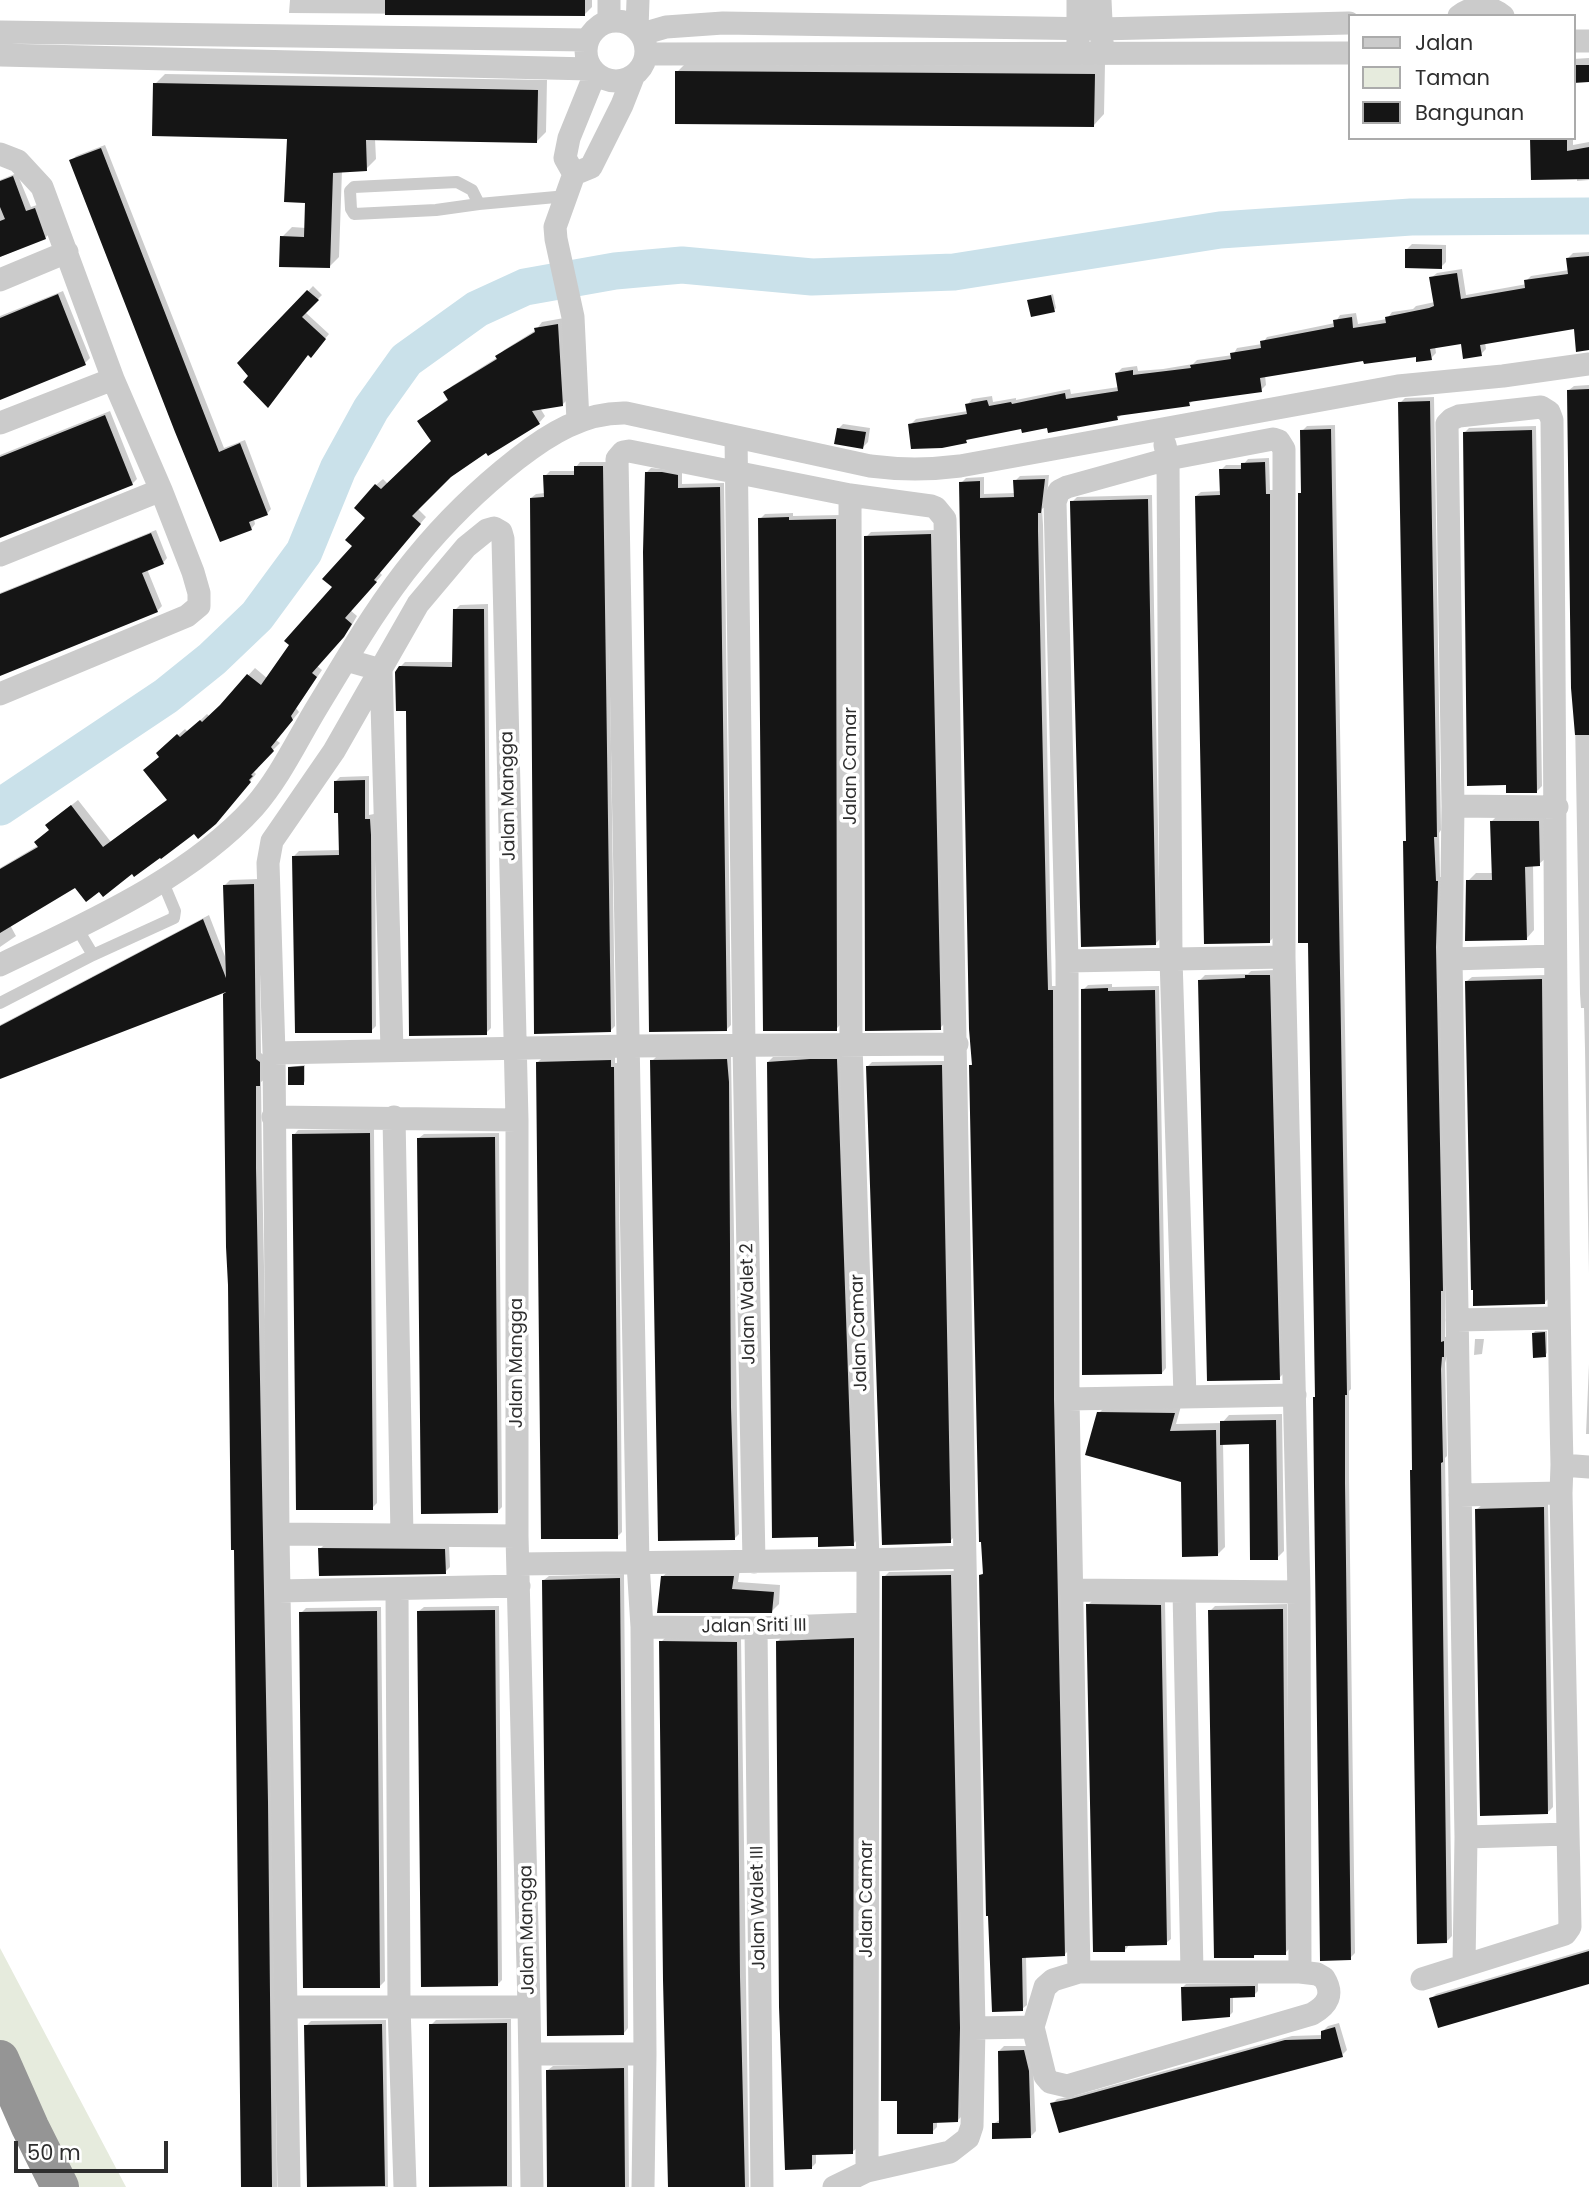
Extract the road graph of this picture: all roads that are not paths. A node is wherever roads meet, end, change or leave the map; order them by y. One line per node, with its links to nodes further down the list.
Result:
1 (638, 0): 13 (street)
2 (1078, 0): 9 (street)
3 (1101, 0): 10 (street)
4 (609, 11): 13 (street); 14 (street)
5 (1461, 14): 6 (street)
6 (1501, 14)
7 (1348, 23): 8 (street)
8 (1293, 24): 10 (street); 15 (street)
9 (1077, 29): 10 (street); 13 (street); 17 (street)
10 (1100, 29): 18 (street)
11 (0, 32): 12 (street)
12 (244, 35): 14 (street); 20 (street)
13 (642, 39): 17 (street); 22 (street)
14 (587, 40): 21 (street)
15 (1293, 53): 16 (street); 18 (street)
16 (1348, 53)
17 (1079, 54): 18 (street)
18 (1102, 54)
19 (0, 55): 20 (street)
20 (243, 61): 21 (street)
21 (593, 71): 22 (street); 24 (street)
22 (633, 77): 24 (street)
23 (0, 154): 26 (street)
24 (571, 185): 25 (lane); 32 (street)
25 (479, 204): 25 (lane)
26 (67, 253): 27 (street); 30 (street)
27 (0, 280)
28 (1589, 364): 29 (street)
29 (1503, 376): 31 (street); 34 (street)
30 (113, 379): 33 (street); 38 (street)
31 (1502, 412): 44 (street); 45 (street)
32 (578, 421): 35 (street); 41 (street)
33 (0, 423)
34 (1163, 428): 35 (street); 36 (street)
35 (736, 437): 37 (street, Jalan Walet 2)
36 (1168, 459): 50 (street); 51 (street); 53 (street)
37 (737, 471): 39 (street); 58 (street); 59 (street, Jalan Walet 2)
38 (161, 490): 40 (street); 43 (street)
39 (850, 495): 56 (street); 57 (street, Jalan Camar)
40 (0, 555)
41 (346, 660): 42 (street); 46 (street)
42 (381, 670): 60 (street); 61 (street, Jalan Mangga); 62 (street)
43 (0, 694)
44 (1453, 806): 45 (street); 52 (street)
45 (1557, 807): 49 (street)
46 (162, 880): 47 (street); 48 (lane)
47 (77, 928): 48 (lane); 54 (street)
48 (93, 955): 55 (lane)
49 (1555, 956): 52 (street); 66 (street)
50 (1284, 957): 51 (street); 68 (street)
51 (1171, 958): 53 (street); 69 (street)
52 (1451, 959): 67 (street)
53 (1067, 961): 70 (street)
54 (0, 965)
55 (0, 1003)
56 (957, 1044): 57 (street); 78 (street)
57 (851, 1045): 59 (street); 79 (street, Jalan Camar)
58 (629, 1046): 59 (street); 61 (street); 81 (street)
59 (744, 1046): 80 (street, Jalan Walet 2)
60 (392, 1050): 61 (street); 62 (street)
61 (514, 1050): 65 (street, Jalan Mangga)
62 (274, 1053): 63 (street)
63 (273, 1116): 64 (street); 75 (street)
64 (394, 1117): 65 (street); 76 (street)
65 (517, 1119): 77 (street, Jalan Mangga)
66 (1559, 1318): 67 (street); 71 (street)
67 (1457, 1320): 74 (street)
68 (1295, 1395): 69 (street); 87 (street)
69 (1185, 1396): 70 (street)
70 (1068, 1399): 84 (street)
71 (1562, 1465): 72 (street); 73 (street)
72 (1589, 1467)
73 (1561, 1493): 74 (street); 91 (street)
74 (1460, 1494): 92 (street)
75 (278, 1534): 76 (street); 85 (street)
76 (402, 1536): 77 (street)
77 (516, 1536): 82 (street, Jalan Mangga)
78 (965, 1557): 79 (street); 102 (street)
79 (868, 1560): 80 (street); 88 (street, Jalan Camar)
80 (754, 1562): 81 (street)
81 (638, 1563): 82 (street); 89 (street)
82 (519, 1575): 83 (street); 100 (street, Jalan Mangga)
83 (397, 1590): 85 (street); 98 (street)
84 (1071, 1590): 86 (street); 95 (street)
85 (279, 1591): 99 (street)
86 (1184, 1591): 87 (street); 94 (street)
87 (1298, 1592): 96 (street)
88 (866, 1624): 90 (street, Jalan Sriti III); 107 (street, Jalan Camar)
89 (642, 1627): 90 (street, Jalan Sriti III); 103 (street)
90 (756, 1628): 114 (street, Jalan Walet III)
91 (1568, 1834): 92 (street); 93 (street)
92 (1466, 1837): 93 (street)
93 (1464, 1965): 97 (street)
94 (1192, 1971): 95 (street); 96 (street)
95 (1079, 1972): 101 (street)
96 (1300, 1972): 101 (street)
97 (1422, 1979)
98 (399, 2006): 99 (street); 100 (street); 111 (street)
99 (286, 2007): 110 (street)
100 (529, 2007): 104 (street, Jalan Mangga)
101 (1032, 2027): 102 (street)
102 (974, 2028): 107 (street)
103 (645, 2053): 104 (street); 113 (street)
104 (530, 2054): 112 (street, Jalan Mangga)
105 (0, 2059): 106 (highway)
106 (30, 2127): 108 (highway); 109 (highway)
107 (867, 2171): 115 (street)
108 (48, 2187)
109 (60, 2187)
110 (289, 2187)
111 (405, 2187)
112 (532, 2187)
113 (643, 2187)
114 (762, 2187)
115 (834, 2187)

